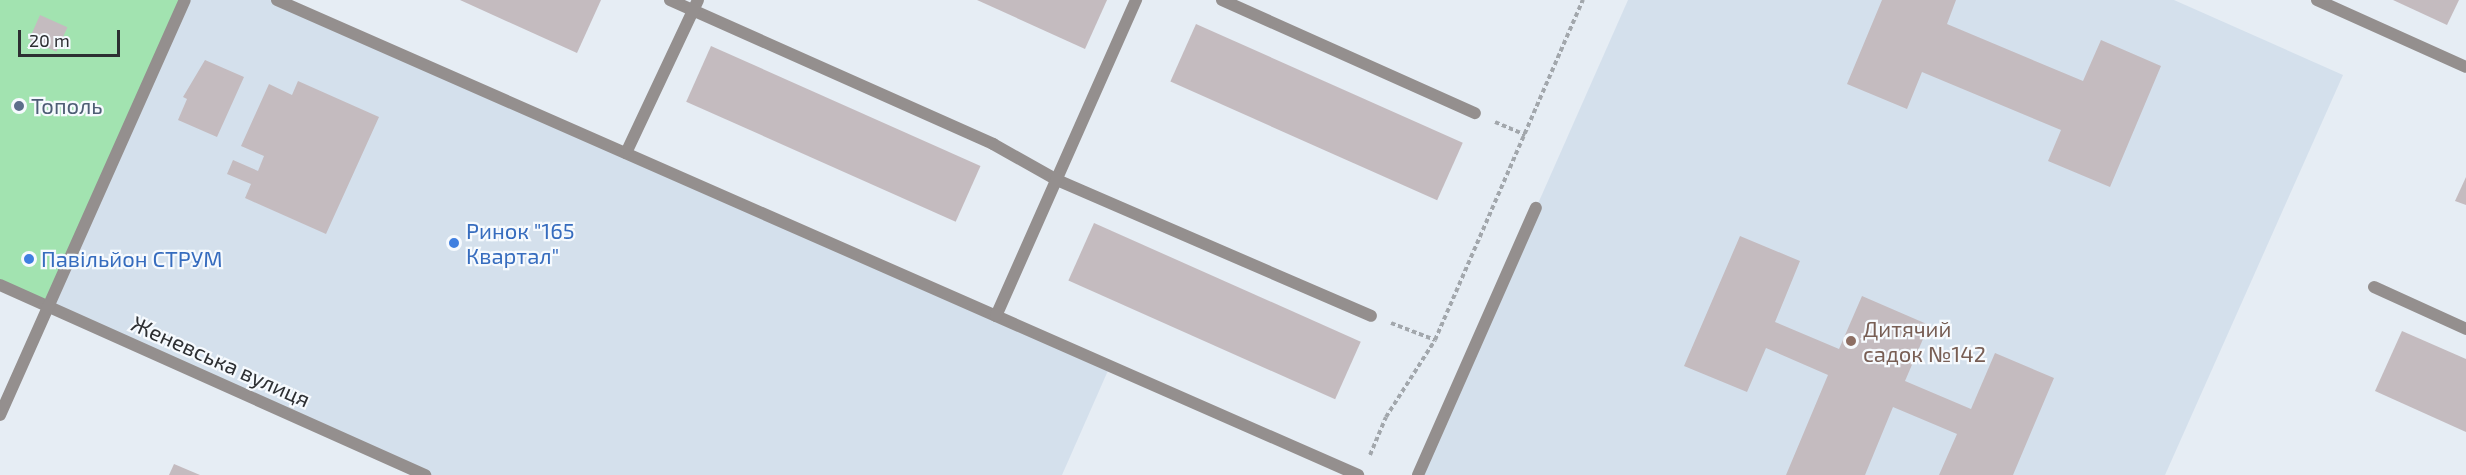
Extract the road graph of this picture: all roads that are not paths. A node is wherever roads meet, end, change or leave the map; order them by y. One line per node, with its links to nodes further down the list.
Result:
1 (185, 0): 15 (street)
2 (277, 0): 10 (street)
3 (670, 0): 7 (street)
4 (1136, 0): 11 (street)
5 (1222, 0): 9 (street)
6 (2318, 0): 8 (street)
7 (696, 5): 10 (street); 11 (street)
8 (2466, 67)
9 (1475, 113)
10 (626, 153): 16 (street)
11 (1057, 180): 16 (street); 17 (street)
12 (1536, 208): 22 (street)
13 (0, 285): 15 (street, Женевська вулиця)
14 (2374, 287): 18 (street)
15 (50, 307): 19 (street); 21 (street, Женевська вулиця)
16 (996, 316): 20 (street)
17 (1371, 316)
18 (2466, 328)
19 (2, 408)
20 (1362, 470)
21 (425, 475)
22 (1418, 475)

